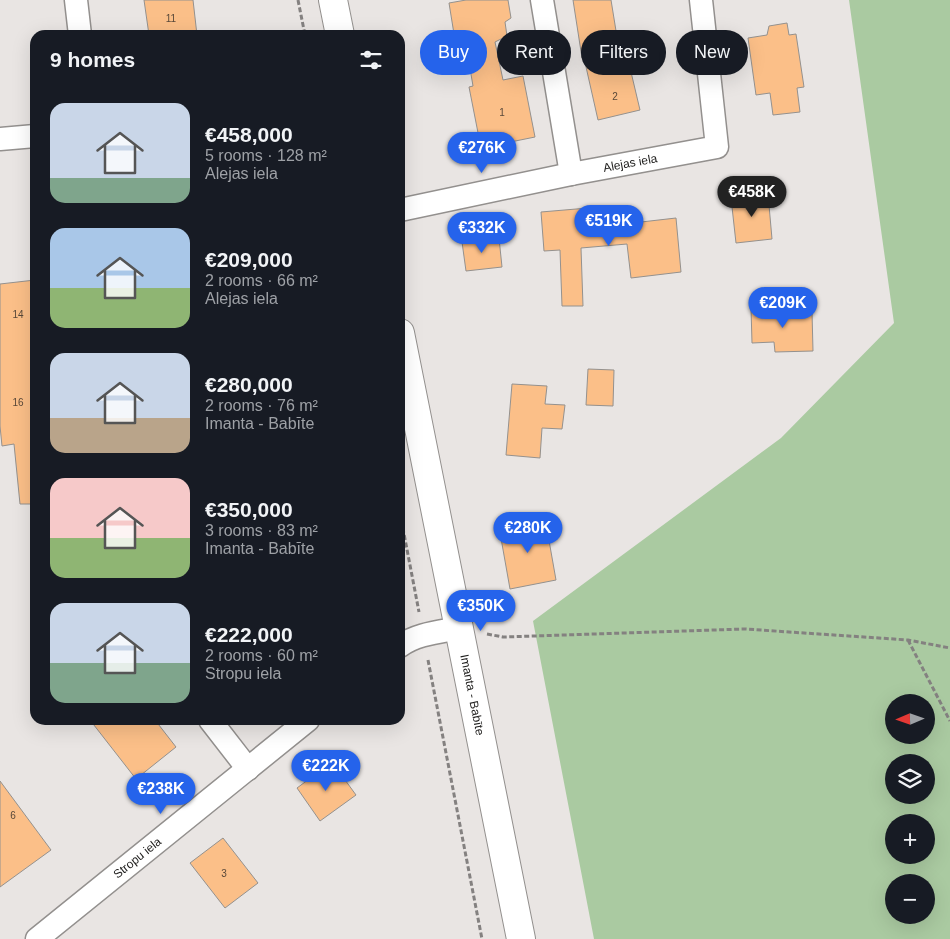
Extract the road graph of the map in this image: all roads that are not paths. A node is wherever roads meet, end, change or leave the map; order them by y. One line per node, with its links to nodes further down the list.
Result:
1 (76, 0): 5 (street)
2 (333, 0): 6 (main road)
3 (542, 0): 9 (street)
4 (701, 0): 9 (street, Alejas iela)
5 (79, 30)
6 (339, 30)
7 (30, 136): 8 (street)
8 (0, 139)
9 (571, 174): 10 (street)
10 (405, 209)
11 (405, 358): 12 (main road, Imanta - Babīte)
12 (459, 628): 13 (street); 18 (main road, Imanta - Babīte)
13 (405, 642)
14 (214, 725): 16 (street)
15 (302, 725): 16 (street, Stropu iela)
16 (248, 768): 17 (street, Stropu iela)
17 (36, 939)
18 (521, 939)

